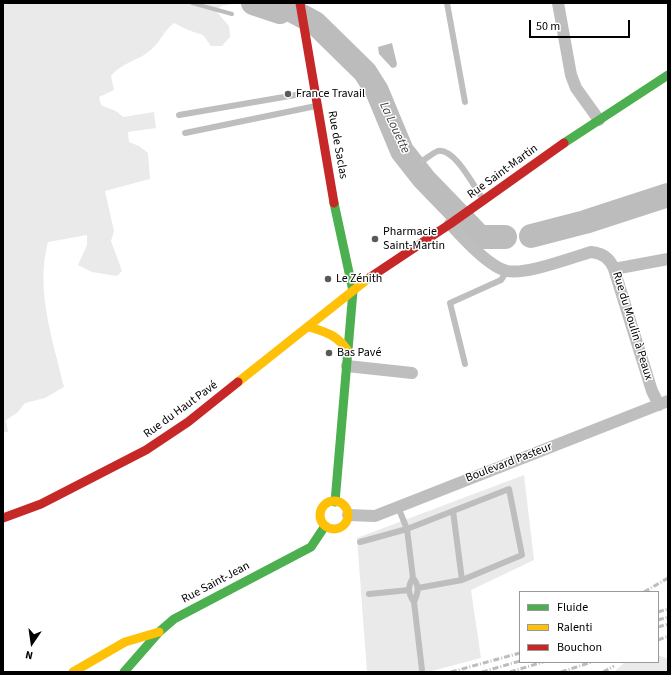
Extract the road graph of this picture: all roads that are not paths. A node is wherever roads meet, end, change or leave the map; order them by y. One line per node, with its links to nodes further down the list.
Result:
1 (447, 3): 6 (lane)
2 (558, 3): 9 (street)
3 (302, 4): 5 (street, Rue de Saclas)
4 (668, 75): 9 (street, Rue Saint-Martin)
5 (315, 91): 7 (street, Rue de Saclas); 8 (lane)
6 (465, 102)
7 (318, 105): 10 (lane); 17 (street, Rue de Saclas)
8 (179, 115)
9 (599, 120): 12 (street, Rue Saint-Martin)
10 (184, 133)
11 (422, 161): 12 (lane)
12 (484, 201): 13 (street, Rue Saint-Martin)
13 (451, 223): 16 (street); 17 (street, Rue Saint-Martin)
14 (668, 259): 15 (street)
15 (614, 269): 16 (street, Rue du Moulin à Peaux); 23 (street, Rue du Moulin à Peaux)
16 (507, 271): 20 (lane)
17 (353, 291): 18 (street, Rue du Haut Pavé); 19 (street)
18 (309, 327): 19 (street); 28 (street, Rue du Haut Pavé)
19 (349, 353): 21 (street)
20 (465, 364)
21 (347, 366): 22 (street); 24 (street)
22 (412, 373)
23 (663, 403): 25 (street, Boulevard Pasteur)
24 (335, 502): 27 (street); 29 (street)
25 (398, 507): 27 (street, Boulevard Pasteur); 30 (lane)
26 (453, 512): 30 (lane); 33 (lane); 33 (lane)
27 (348, 515): 29 (street)
28 (3, 518)
29 (325, 526): 38 (street, Rue Saint-Jean)
30 (407, 529): 31 (lane); 32 (lane)
31 (360, 542)
32 (413, 578): 34 (lane); 35 (lane)
33 (462, 580): 34 (lane)
34 (418, 588): 37 (lane)
35 (409, 590): 36 (lane); 37 (lane)
36 (369, 594)
37 (414, 602): 39 (lane)
38 (160, 632): 40 (street); 41 (street, Rue Saint-Jean)
39 (422, 670)
40 (72, 672)
41 (124, 672)

